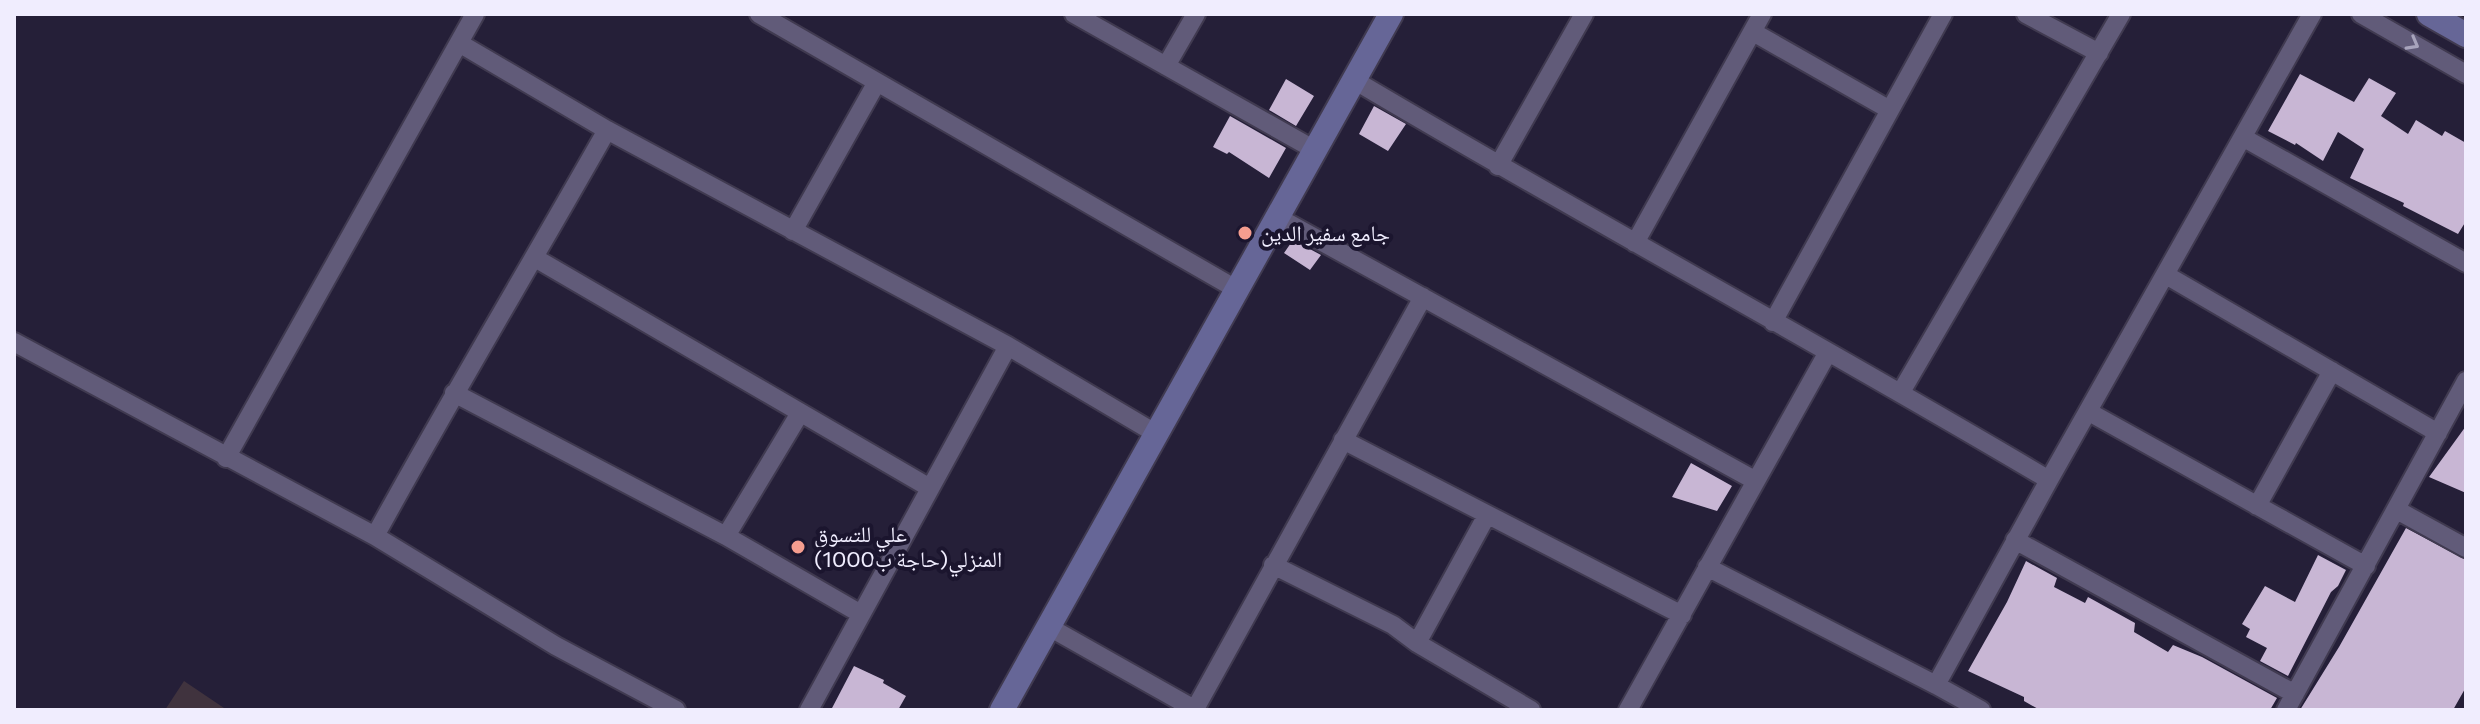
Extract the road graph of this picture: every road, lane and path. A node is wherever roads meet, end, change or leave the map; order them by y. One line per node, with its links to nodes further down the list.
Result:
1 (475, 14): 16 (street)
2 (1074, 14): 18 (street)
3 (1196, 14): 18 (street)
4 (1391, 14): 20 (street)
5 (1584, 14): 26 (street)
6 (1762, 14): 14 (street)
7 (1943, 14): 22 (street)
8 (2026, 14): 17 (street)
9 (2121, 14): 17 (street)
10 (2312, 14): 24 (street)
11 (2361, 14): 19 (street, one-way to 19)
12 (2429, 14): 15 (street)
13 (767, 16): 21 (street)
14 (1753, 32): 22 (street); 29 (street)
15 (2466, 35)
16 (459, 43): 23 (street); 48 (street)
17 (2099, 53): 41 (street)
18 (1166, 66): 25 (street)
19 (2466, 74)
20 (1354, 80): 25 (street); 26 (street)
21 (877, 82): 28 (street); 33 (street)
22 (1890, 110): 35 (street)
23 (607, 130): 28 (street); 30 (street)
24 (2244, 138): 31 (street); 32 (street)
25 (1315, 150): 27 (street)
26 (1498, 166): 29 (street)
27 (1277, 217): 33 (street); 34 (street)
28 (793, 231): 37 (street)
29 (1635, 243): 35 (street)
30 (535, 258): 42 (street); 44 (street)
31 (2466, 263)
32 (2166, 275): 39 (street); 43 (street)
33 (1236, 289): 45 (street)
34 (1423, 297): 47 (street); 50 (street)
35 (1773, 322): 38 (street)
36 (14, 342): 48 (street)
37 (1008, 346): 45 (street); 51 (street)
38 (1828, 352): 41 (street); 50 (street)
39 (2332, 371): 46 (street); 52 (street)
40 (2466, 381): 46 (street)
41 (1901, 392): 49 (street)
42 (454, 393): 55 (street); 56 (street)
43 (2089, 412): 49 (street); 52 (street)
44 (800, 413): 51 (street); 56 (street)
45 (1155, 433): 64 (street)
46 (2438, 433): 53 (street)
47 (1343, 440): 54 (street); 59 (street)
48 (226, 458): 55 (street)
49 (2049, 480): 57 (street)
50 (1756, 481): 61 (street)
51 (930, 488): 62 (street)
52 (2257, 506): 60 (street)
53 (2397, 510): 58 (street); 60 (street)
54 (1487, 515): 63 (street); 65 (street)
55 (375, 536): 68 (street)
56 (726, 536): 62 (street)
57 (2015, 540): 66 (street); 67 (street)
58 (2466, 548)
59 (1273, 565): 65 (street); 71 (street)
60 (2366, 566): 67 (street)
61 (1707, 567): 63 (street); 66 (street)
62 (861, 614): 69 (street)
63 (1682, 615): 73 (street)
64 (1049, 627): 70 (street); 71 (street)
65 (1417, 643): 72 (street)
66 (1936, 685): 74 (street)
67 (2291, 702)
68 (676, 710)
69 (809, 710)
70 (1002, 710)
71 (1195, 710)
72 (1531, 710)
73 (1628, 710)
74 (1981, 710)

